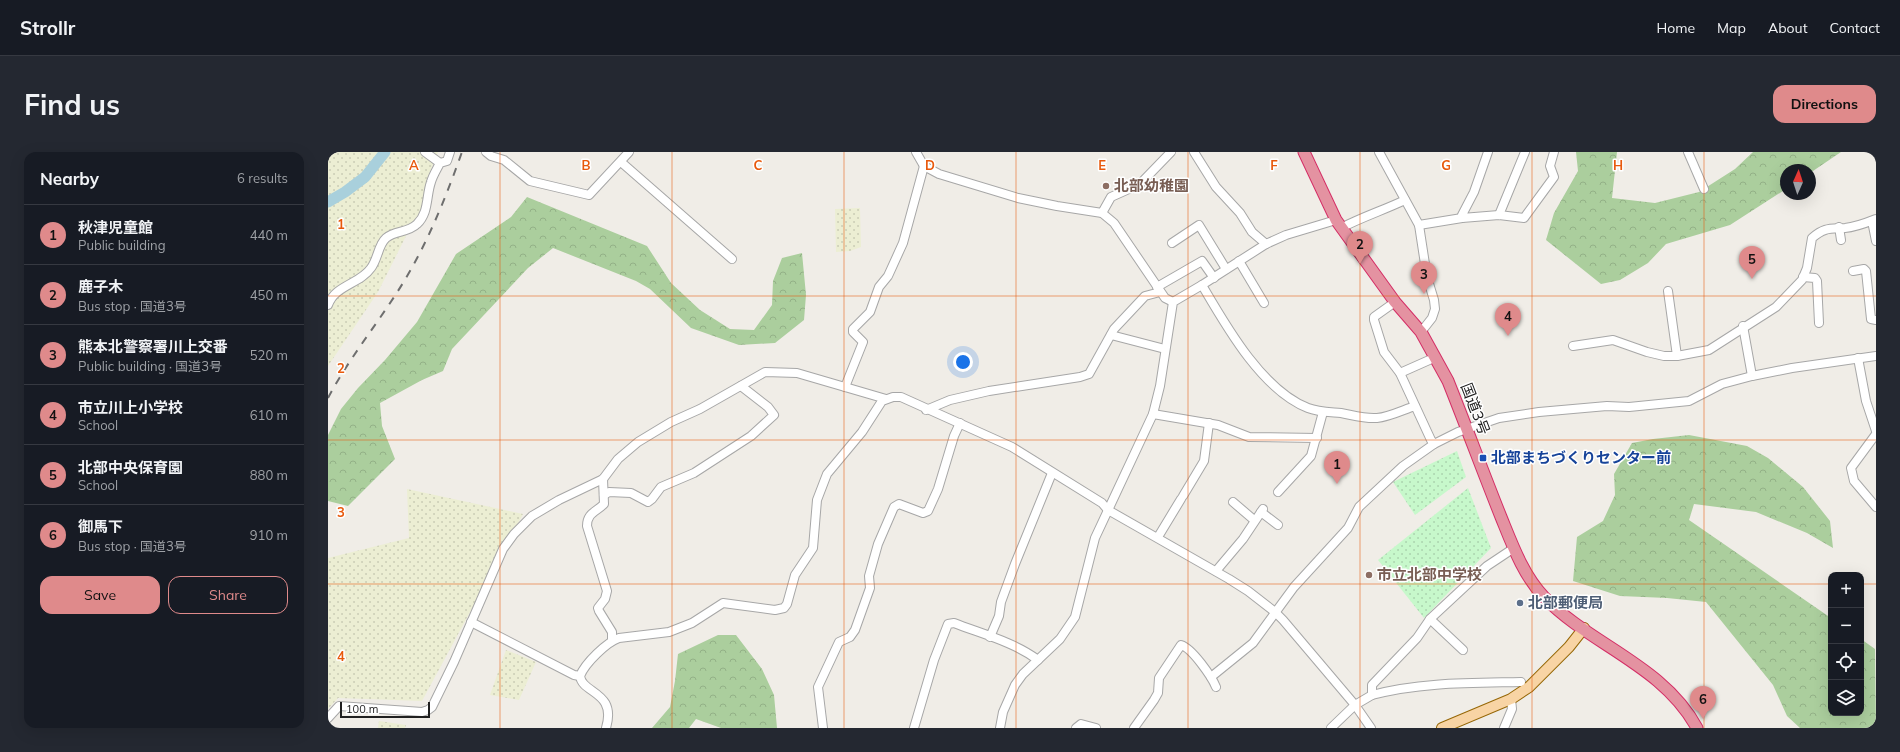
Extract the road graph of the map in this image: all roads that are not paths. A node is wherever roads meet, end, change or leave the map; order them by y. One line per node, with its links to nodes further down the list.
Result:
1 (425, 152): 14 (street)
2 (450, 152): 14 (street)
3 (486, 152): 15 (street)
4 (629, 152): 15 (street)
5 (916, 152): 16 (street)
6 (1172, 152): 19 (street)
7 (1194, 152): 29 (street)
8 (1304, 152): 23 (highway, 国道3号)
9 (1379, 152): 18 (street)
10 (1488, 152): 21 (street)
11 (1525, 152): 20 (street)
12 (1554, 152): 20 (street)
13 (1688, 152): 17 (street)
14 (440, 162): 42 (street)
15 (621, 162): 30 (street)
16 (924, 166): 19 (street); 57 (street)
17 (1704, 189)
18 (1405, 200): 23 (street); 24 (street)
19 (1102, 213): 37 (street)
20 (1499, 215): 21 (street)
21 (1462, 218): 24 (street)
22 (1874, 220): 25 (street); 27 (street)
23 (1338, 224): 29 (street); 40 (highway, 国道3号)
24 (1419, 225): 46 (street)
25 (1839, 227): 26 (street); 34 (street)
26 (1841, 240)
27 (1876, 241)
28 (1172, 243): 32 (street)
29 (1266, 244): 31 (street)
30 (732, 259)
31 (1238, 261): 32 (street); 41 (street)
32 (1226, 270): 35 (street)
33 (1853, 271): 43 (street)
34 (1803, 277): 44 (street); 45 (street)
35 (1214, 278): 36 (street); 37 (street)
36 (1202, 285): 39 (street); 61 (street)
37 (1159, 289): 39 (street); 47 (street)
38 (1668, 291): 50 (street)
39 (1173, 302): 49 (street)
40 (1395, 302): 46 (highway, 国道3号); 54 (street)
41 (1264, 303)
42 (328, 305)
43 (1876, 320)
44 (1819, 323)
45 (1743, 326): 50 (street); 55 (street)
46 (1421, 332): 52 (highway, 国道3号)
47 (1111, 335): 49 (street); 60 (street)
48 (1573, 346): 50 (street)
49 (1165, 349): 62 (street)
50 (1678, 356)
51 (1876, 356): 53 (street)
52 (1436, 357): 54 (street); 65 (highway, 国道3号)
53 (1858, 358): 55 (street); 66 (street)
54 (1400, 374): 59 (street)
55 (1752, 376): 65 (street)
56 (741, 386): 57 (street); 71 (street); 73 (street)
57 (845, 387): 58 (street)
58 (886, 399): 60 (street); 87 (street)
59 (1415, 406): 61 (street); 69 (street)
60 (926, 410): 63 (street)
61 (1323, 412): 68 (street)
62 (1153, 414): 64 (street); 76 (street)
63 (960, 423): 70 (street); 99 (street)
64 (1209, 423): 68 (street); 79 (street)
65 (1467, 428): 69 (street); 80 (highway, 国道3号)
66 (1876, 431)
67 (1876, 434): 75 (street)
68 (1317, 438): 72 (street)
69 (1434, 444): 82 (street)
70 (1052, 473): 76 (street); 86 (street)
71 (603, 479): 73 (street); 84 (street)
72 (1278, 492)
73 (604, 495): 87 (street)
74 (1233, 502): 77 (street)
75 (1876, 506)
76 (1108, 510): 79 (street); 89 (street)
77 (1254, 520): 78 (street); 81 (street)
78 (1278, 525)
79 (1158, 537): 81 (street)
80 (1514, 548): 83 (street); 85 (highway, 国道3号)
81 (1216, 571): 82 (street)
82 (1275, 612): 91 (street); 96 (street)
83 (1430, 619): 88 (street); 94 (street)
84 (471, 622): 90 (street); 97 (street)
85 (1584, 628): 95 (main road); 109 (highway, 国道3号)
86 (990, 637): 89 (street); 100 (street)
87 (612, 640): 90 (street)
88 (1463, 650)
89 (1038, 660): 101 (street)
90 (580, 676): 98 (street)
91 (1212, 677): 93 (street); 104 (street)
92 (1521, 682): 94 (street)
93 (1216, 687)
94 (1372, 695): 96 (street)
95 (1511, 700): 107 (main road); 108 (street)
96 (1355, 705): 105 (street); 106 (street)
97 (328, 718)
98 (606, 728)
99 (822, 728)
100 (914, 728)
101 (1000, 728)
102 (1076, 728): 103 (street)
103 (1096, 728)
104 (1134, 728)
105 (1331, 728)
106 (1372, 728)
107 (1442, 728)
108 (1504, 728)
109 (1697, 728)

